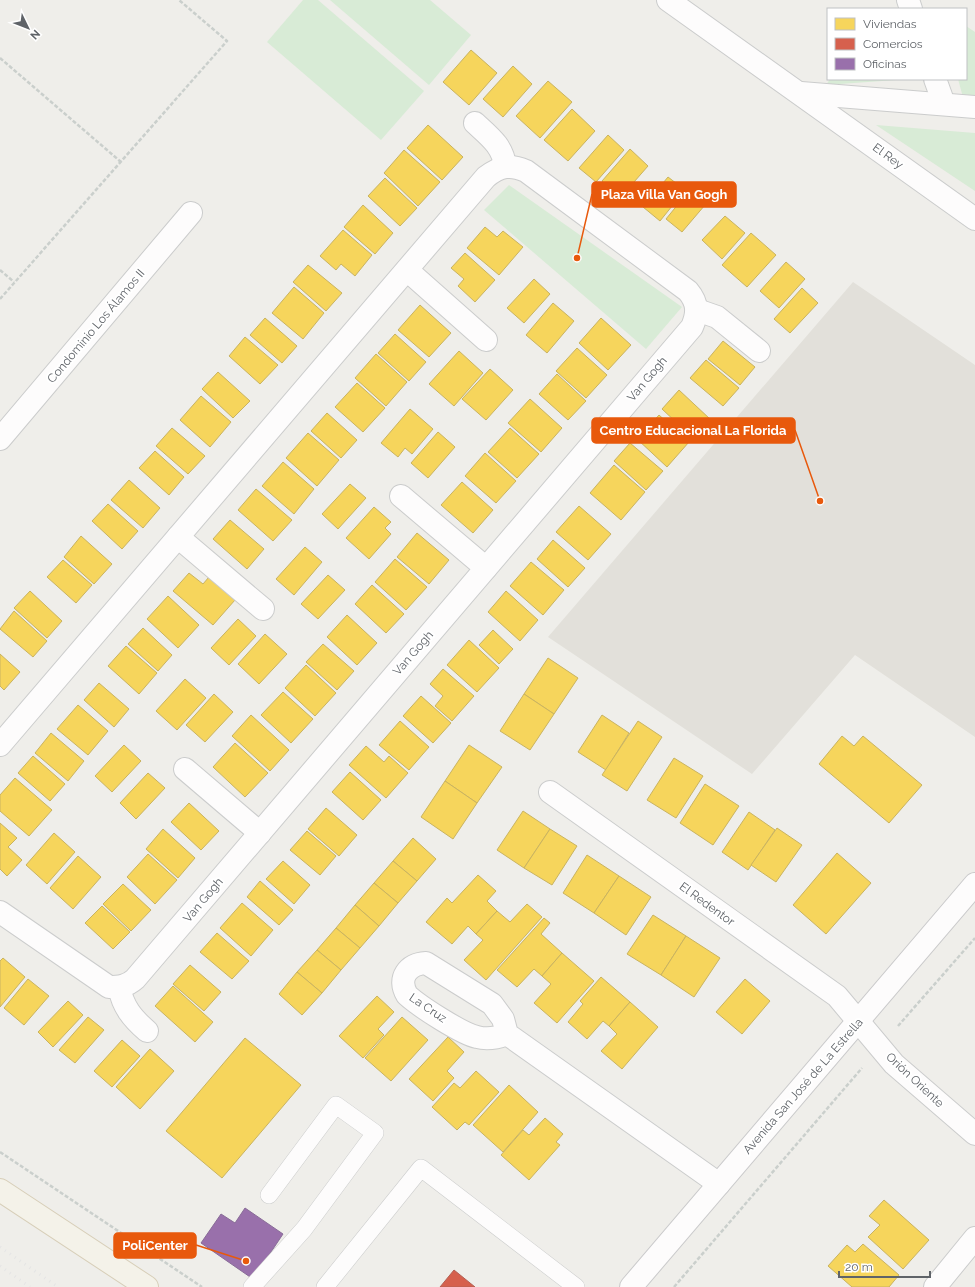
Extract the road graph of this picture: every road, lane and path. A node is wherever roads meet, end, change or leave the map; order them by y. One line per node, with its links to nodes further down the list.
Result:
1 (179, 0): 9 (path)
2 (668, 0): 5 (street, El Rey)
3 (0, 58): 9 (path)
4 (935, 80): 6 (street)
5 (800, 93): 6 (street); 12 (street, El Rey)
6 (944, 104): 7 (street)
7 (975, 107)
8 (475, 123): 10 (street)
9 (121, 162): 15 (path)
10 (505, 166): 14 (street); 17 (street)
11 (192, 213): 20 (street, Condominio Los Álamos II)
12 (975, 219)
13 (0, 270): 15 (path)
14 (407, 270): 18 (street); 22 (street)
15 (14, 282): 16 (path)
16 (0, 299)
17 (697, 310): 19 (street); 23 (street, Van Gogh)
18 (486, 340)
19 (759, 351)
20 (0, 439)
21 (401, 496): 23 (street)
22 (178, 537): 24 (street); 25 (street)
23 (486, 568): 28 (street, Van Gogh)
24 (263, 610)
25 (0, 745)
26 (185, 769): 28 (street)
27 (550, 792): 33 (street, El Redentor)
28 (260, 833): 32 (street, Van Gogh)
29 (975, 884): 33 (street, Avenida San José de La Estrella)
30 (1, 914): 32 (street)
31 (975, 938): 36 (path)
32 (119, 987): 34 (street)
33 (858, 1021): 36 (street, Orión Oriente); 39 (street, Avenida San José de La Estrella)
34 (147, 1031)
35 (507, 1034): 39 (street)
36 (880, 1047): 37 (street, Orión Oriente); 49 (path)
37 (975, 1134)
38 (0, 1152): 44 (path)
39 (719, 1184): 48 (street, Avenida San José de La Estrella)
40 (0, 1190): 43 (main road)
41 (268, 1195): 45 (lane)
42 (975, 1238): 50 (street)
43 (147, 1287)
44 (202, 1287)
45 (252, 1287)
46 (325, 1287): 47 (lane)
47 (576, 1287)
48 (631, 1287)
49 (674, 1287)
50 (935, 1287)

